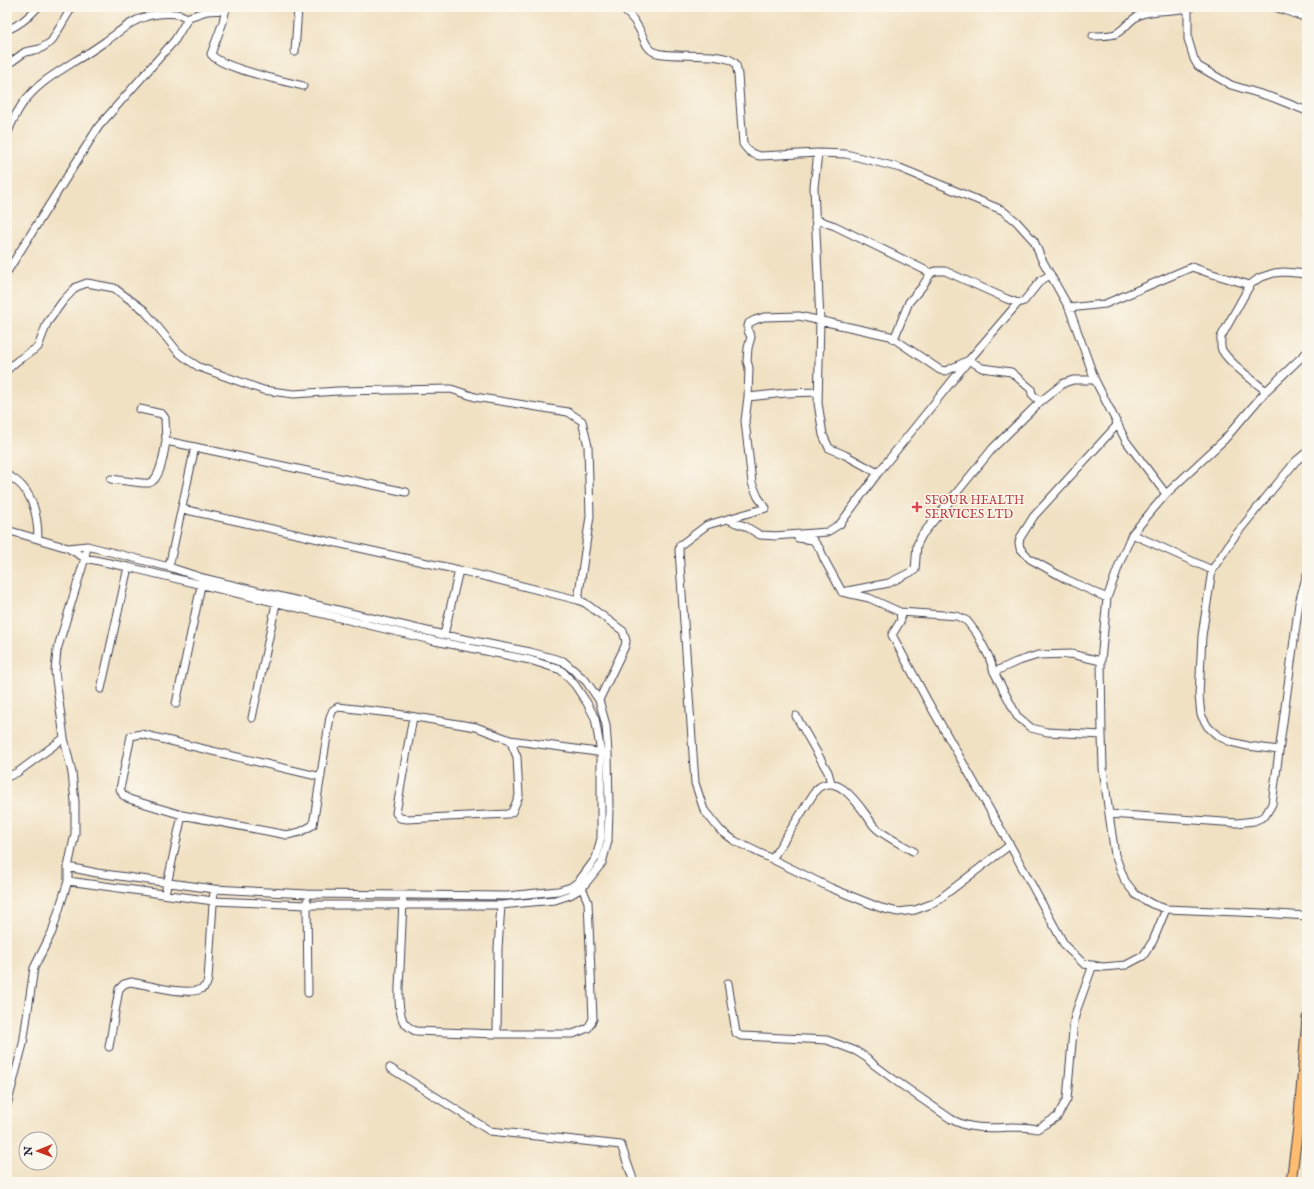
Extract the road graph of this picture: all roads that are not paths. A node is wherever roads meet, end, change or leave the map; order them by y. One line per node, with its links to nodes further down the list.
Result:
1 (38, 7): 10 (street)
2 (72, 7): 13 (street)
3 (298, 7): 12 (street)
4 (619, 7): 17 (street)
5 (1275, 7): 9 (street)
6 (1190, 8): 11 (street); 15 (street)
7 (226, 9): 8 (street); 14 (street)
8 (186, 18): 16 (street); 19 (street)
9 (1307, 18)
10 (7, 30)
11 (1093, 36)
12 (295, 52)
13 (7, 65)
14 (303, 86)
15 (1307, 111)
16 (7, 135)
17 (818, 153): 18 (street); 22 (street)
18 (816, 219): 20 (street); 26 (street)
19 (7, 272)
20 (931, 273): 24 (street); 27 (street)
21 (1307, 274): 23 (street)
22 (1050, 275): 24 (street); 25 (street)
23 (1250, 284): 25 (street); 32 (street)
24 (1018, 303): 29 (street)
25 (1069, 308): 31 (street)
26 (820, 321): 27 (street); 33 (street); 34 (street)
27 (894, 339): 29 (street)
28 (1307, 352): 32 (street)
29 (968, 360): 35 (street); 41 (street)
30 (7, 370): 65 (street)
31 (1095, 380): 35 (street); 37 (street)
32 (1266, 391): 45 (street)
33 (818, 392): 34 (street); 41 (street)
34 (748, 397): 46 (street)
35 (1041, 400): 62 (street)
36 (140, 409): 38 (street)
37 (1118, 424): 45 (street); 63 (street)
38 (166, 441): 39 (street); 43 (street)
39 (195, 447): 44 (street); 47 (street)
40 (1307, 452): 58 (street)
41 (878, 473): 50 (street)
42 (7, 475): 51 (street)
43 (111, 479)
44 (406, 492)
45 (1166, 494): 49 (street)
46 (766, 508): 50 (street); 88 (street)
47 (182, 510): 56 (street); 57 (street)
48 (7, 530): 51 (street)
49 (1132, 534): 58 (street); 63 (street)
50 (774, 536): 62 (street)
51 (38, 539): 53 (street)
52 (87, 546): 53 (street); 54 (street); 56 (street)
53 (68, 548): 54 (street)
54 (85, 558): 55 (street); 77 (street)
55 (128, 567): 61 (street); 70 (street)
56 (169, 567): 60 (street)
57 (458, 570): 65 (street); 67 (street)
58 (1212, 570): 79 (street)
59 (1307, 574): 79 (street)
60 (203, 578): 61 (street); 64 (street)
61 (201, 585): 64 (street); 72 (street)
62 (842, 592): 66 (street)
63 (1108, 598): 68 (street)
64 (277, 599): 67 (street); 75 (street); 80 (street)
65 (578, 600): 71 (street)
66 (900, 612): 69 (street); 86 (street)
67 (444, 635): 71 (street)
68 (1101, 661): 69 (street); 76 (street)
69 (994, 672): 76 (street)
70 (100, 689)
71 (599, 700): 80 (street)
72 (176, 704)
73 (796, 716): 83 (street)
74 (413, 717): 78 (street); 78 (street); 82 (street)
75 (252, 718)
76 (1102, 735): 84 (street)
77 (64, 738): 81 (street); 89 (street)
78 (510, 740): 80 (street)
79 (1279, 750): 84 (street)
80 (605, 753): 91 (street); 93 (street)
81 (7, 777)
82 (321, 777): 85 (street); 85 (street)
83 (831, 783): 87 (street); 88 (street)
84 (1108, 814): 102 (street)
85 (182, 815): 92 (street)
86 (1010, 845): 88 (street); 104 (street)
87 (913, 851)
88 (772, 859)
89 (68, 867): 90 (street); 92 (street)
90 (68, 881): 95 (street); 112 (street)
91 (579, 881): 93 (street); 97 (street)
92 (168, 883): 94 (street); 95 (street)
93 (582, 888): 101 (street); 108 (street)
94 (214, 889): 96 (street); 98 (street)
95 (165, 894): 98 (street)
96 (307, 894): 97 (street); 100 (street)
97 (403, 895): 99 (street)
98 (213, 901): 100 (street); 110 (street)
99 (402, 904): 100 (street); 101 (street); 108 (street)
100 (307, 905): 106 (street)
101 (501, 905): 108 (street)
102 (1166, 909): 103 (street); 104 (street)
103 (1307, 916)
104 (1093, 966): 105 (street)
105 (728, 983)
106 (308, 993)
107 (1307, 1018): 109 (main road)
108 (497, 1034)
109 (1306, 1045): 114 (main road)
110 (109, 1047)
111 (390, 1068): 113 (street)
112 (7, 1105)
113 (634, 1182)
114 (1291, 1182)

